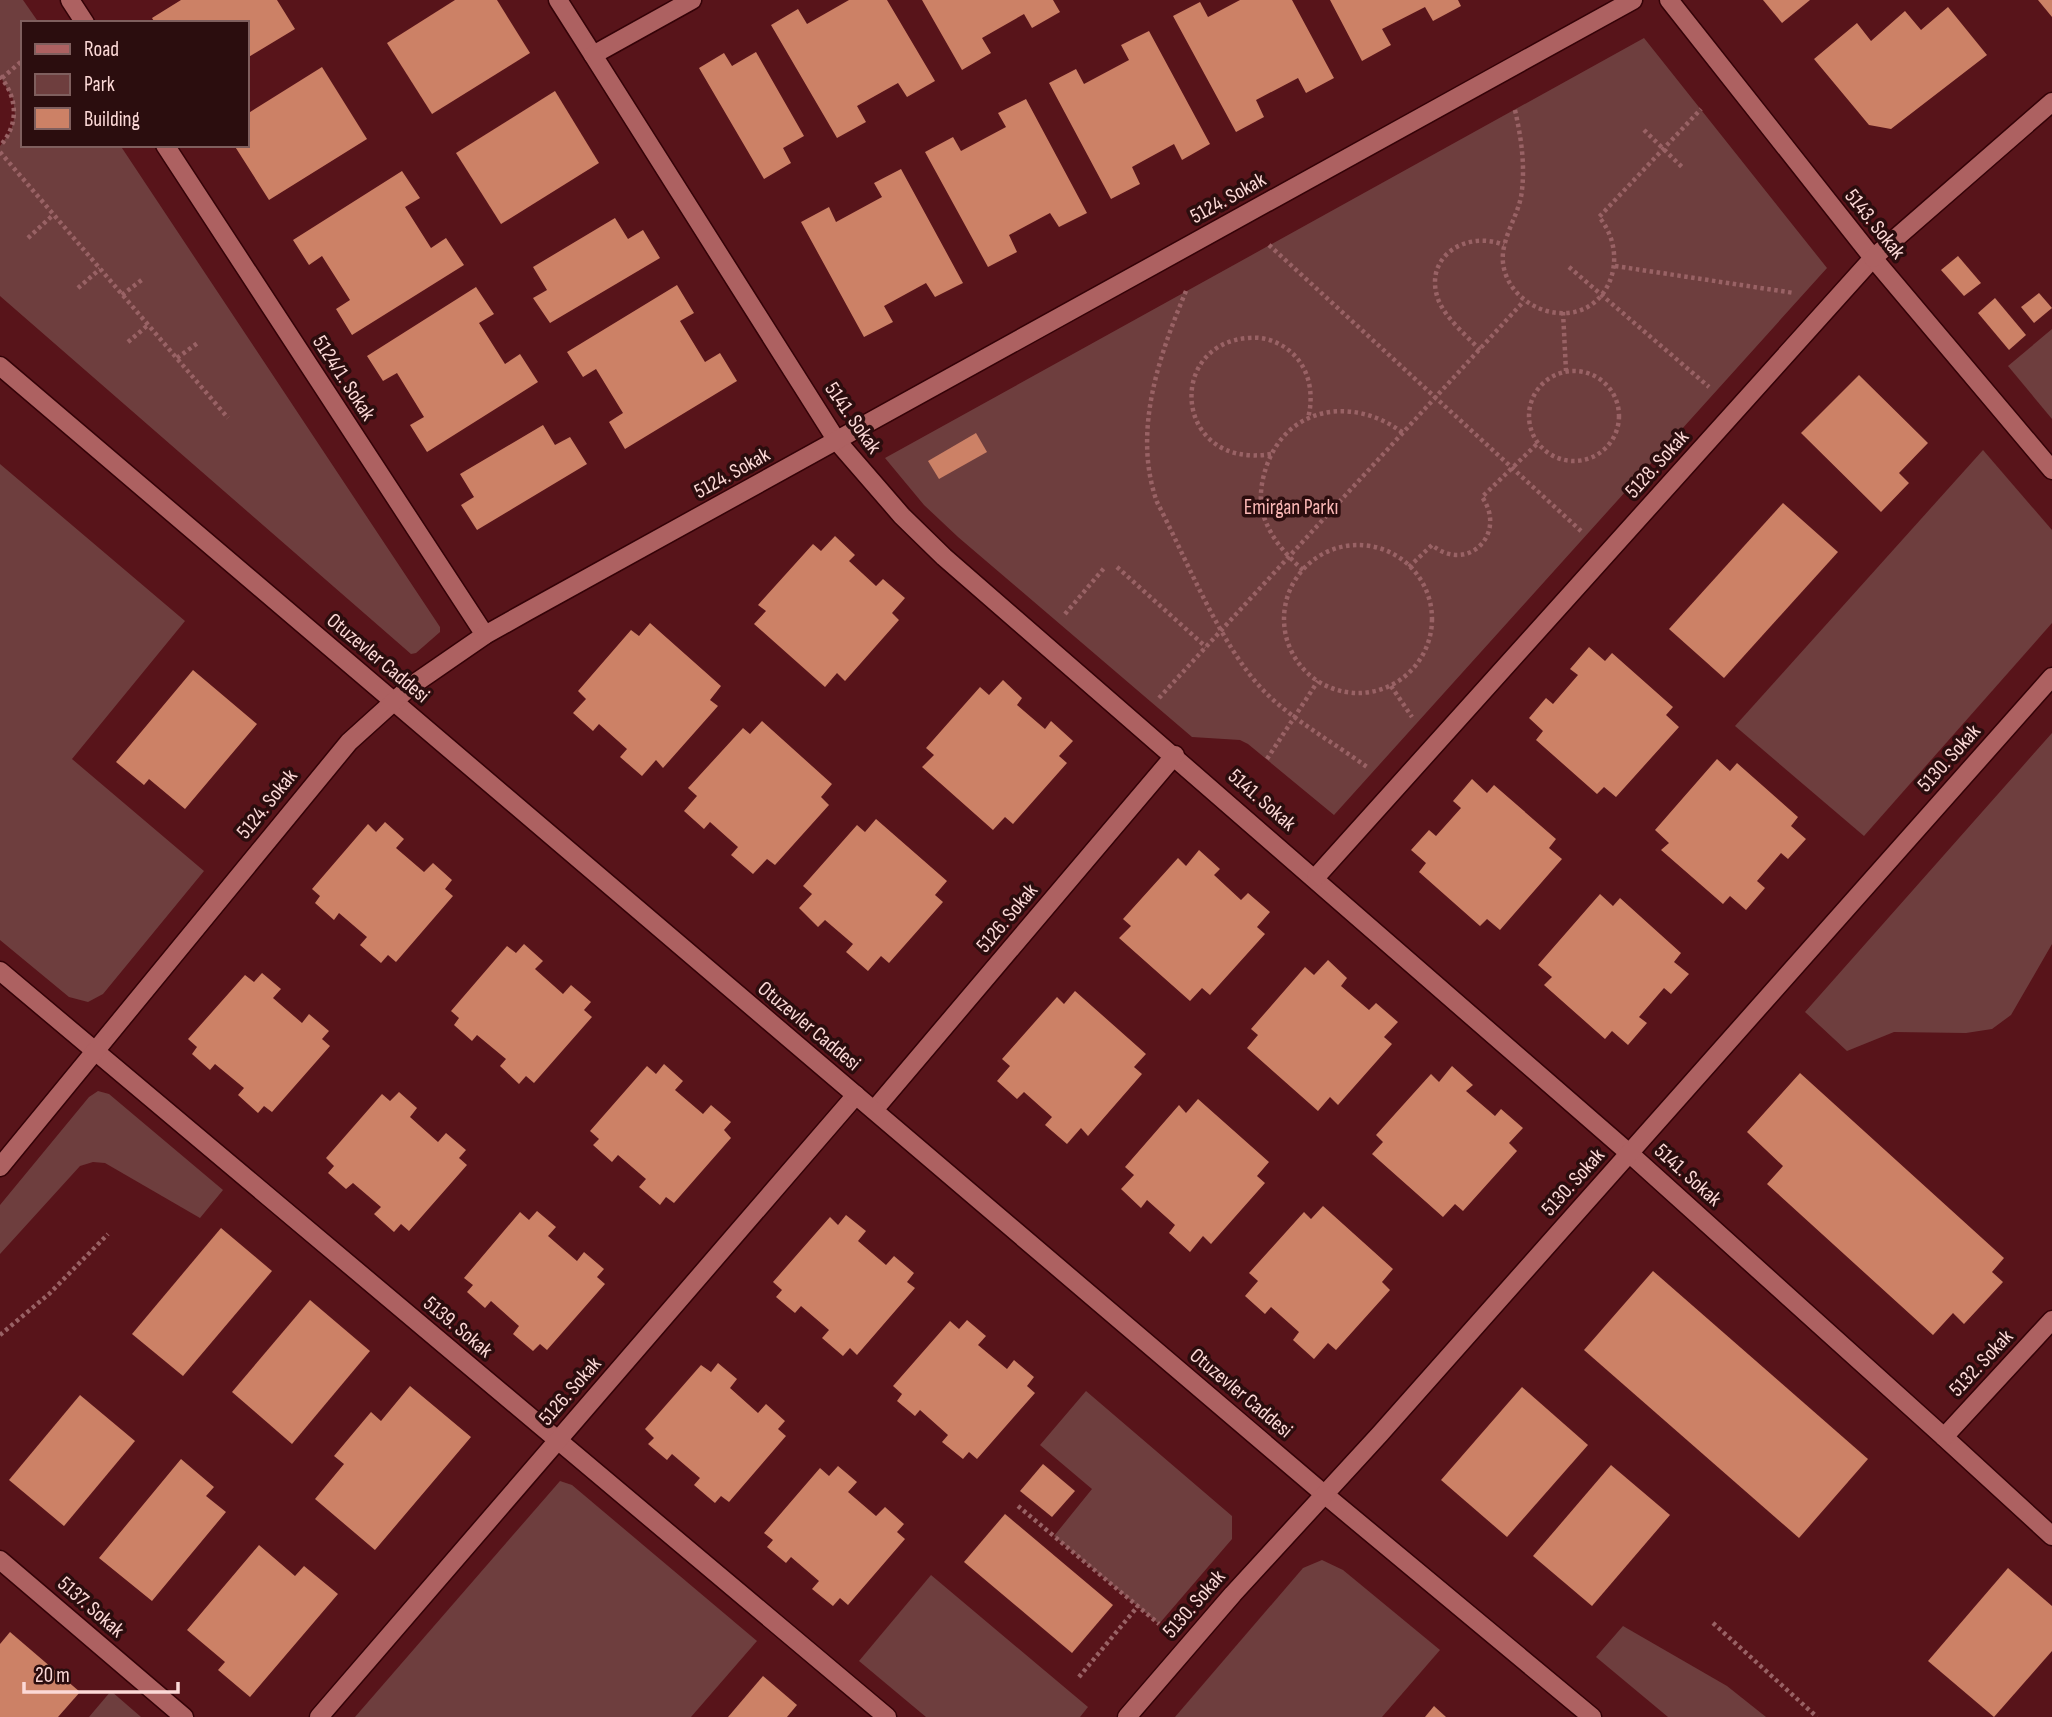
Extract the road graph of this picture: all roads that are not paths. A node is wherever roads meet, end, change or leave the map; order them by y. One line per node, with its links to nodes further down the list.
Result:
1 (70, 0): 6 (street)
2 (558, 0): 7 (street, 5141. Sokak)
3 (692, 0): 7 (street)
4 (1633, 0): 12 (street, 5124. Sokak)
5 (1669, 0): 10 (street, 5143. Sokak)
6 (84, 21)
7 (593, 55): 12 (street, 5141. Sokak)
8 (2052, 102): 10 (street, 5128. Sokak)
9 (166, 147): 14 (street, 5124/1. Sokak)
10 (1873, 258): 13 (street, 5143. Sokak); 18 (street, 5128. Sokak)
11 (0, 366): 16 (street, Otuzevler Caddesi)
12 (837, 441): 14 (street, 5124. Sokak); 17 (street, 5141. Sokak)
13 (2052, 470)
14 (485, 635): 16 (street, 5124. Sokak)
15 (2052, 677): 23 (street, 5130. Sokak)
16 (394, 701): 20 (street, 5124. Sokak); 21 (street, Otuzevler Caddesi)
17 (1175, 755): 18 (street, 5141. Sokak); 22 (street, 5126. Sokak)
18 (1316, 877): 23 (street, 5141. Sokak)
19 (0, 971): 20 (street, 5139. Sokak)
20 (95, 1051): 24 (street, 5124. Sokak); 27 (street, 5139. Sokak)
21 (856, 1095): 22 (street, Otuzevler Caddesi); 27 (street, 5126. Sokak)
22 (874, 1111): 28 (street, Otuzevler Caddesi)
23 (1629, 1153): 26 (street, 5141. Sokak); 28 (street, 5130. Sokak)
24 (0, 1167)
25 (2052, 1320): 26 (street, 5132. Sokak)
26 (1944, 1437): 29 (street, 5141. Sokak)
27 (558, 1440): 32 (street, 5126. Sokak); 33 (street, 5139. Sokak)
28 (1324, 1494): 34 (street, 5130. Sokak); 35 (street, Otuzevler Caddesi)
29 (2052, 1536)
30 (0, 1560): 31 (street, 5137. Sokak)
31 (184, 1717)
32 (319, 1717)
33 (887, 1717)
34 (1127, 1717)
35 (1592, 1717)

